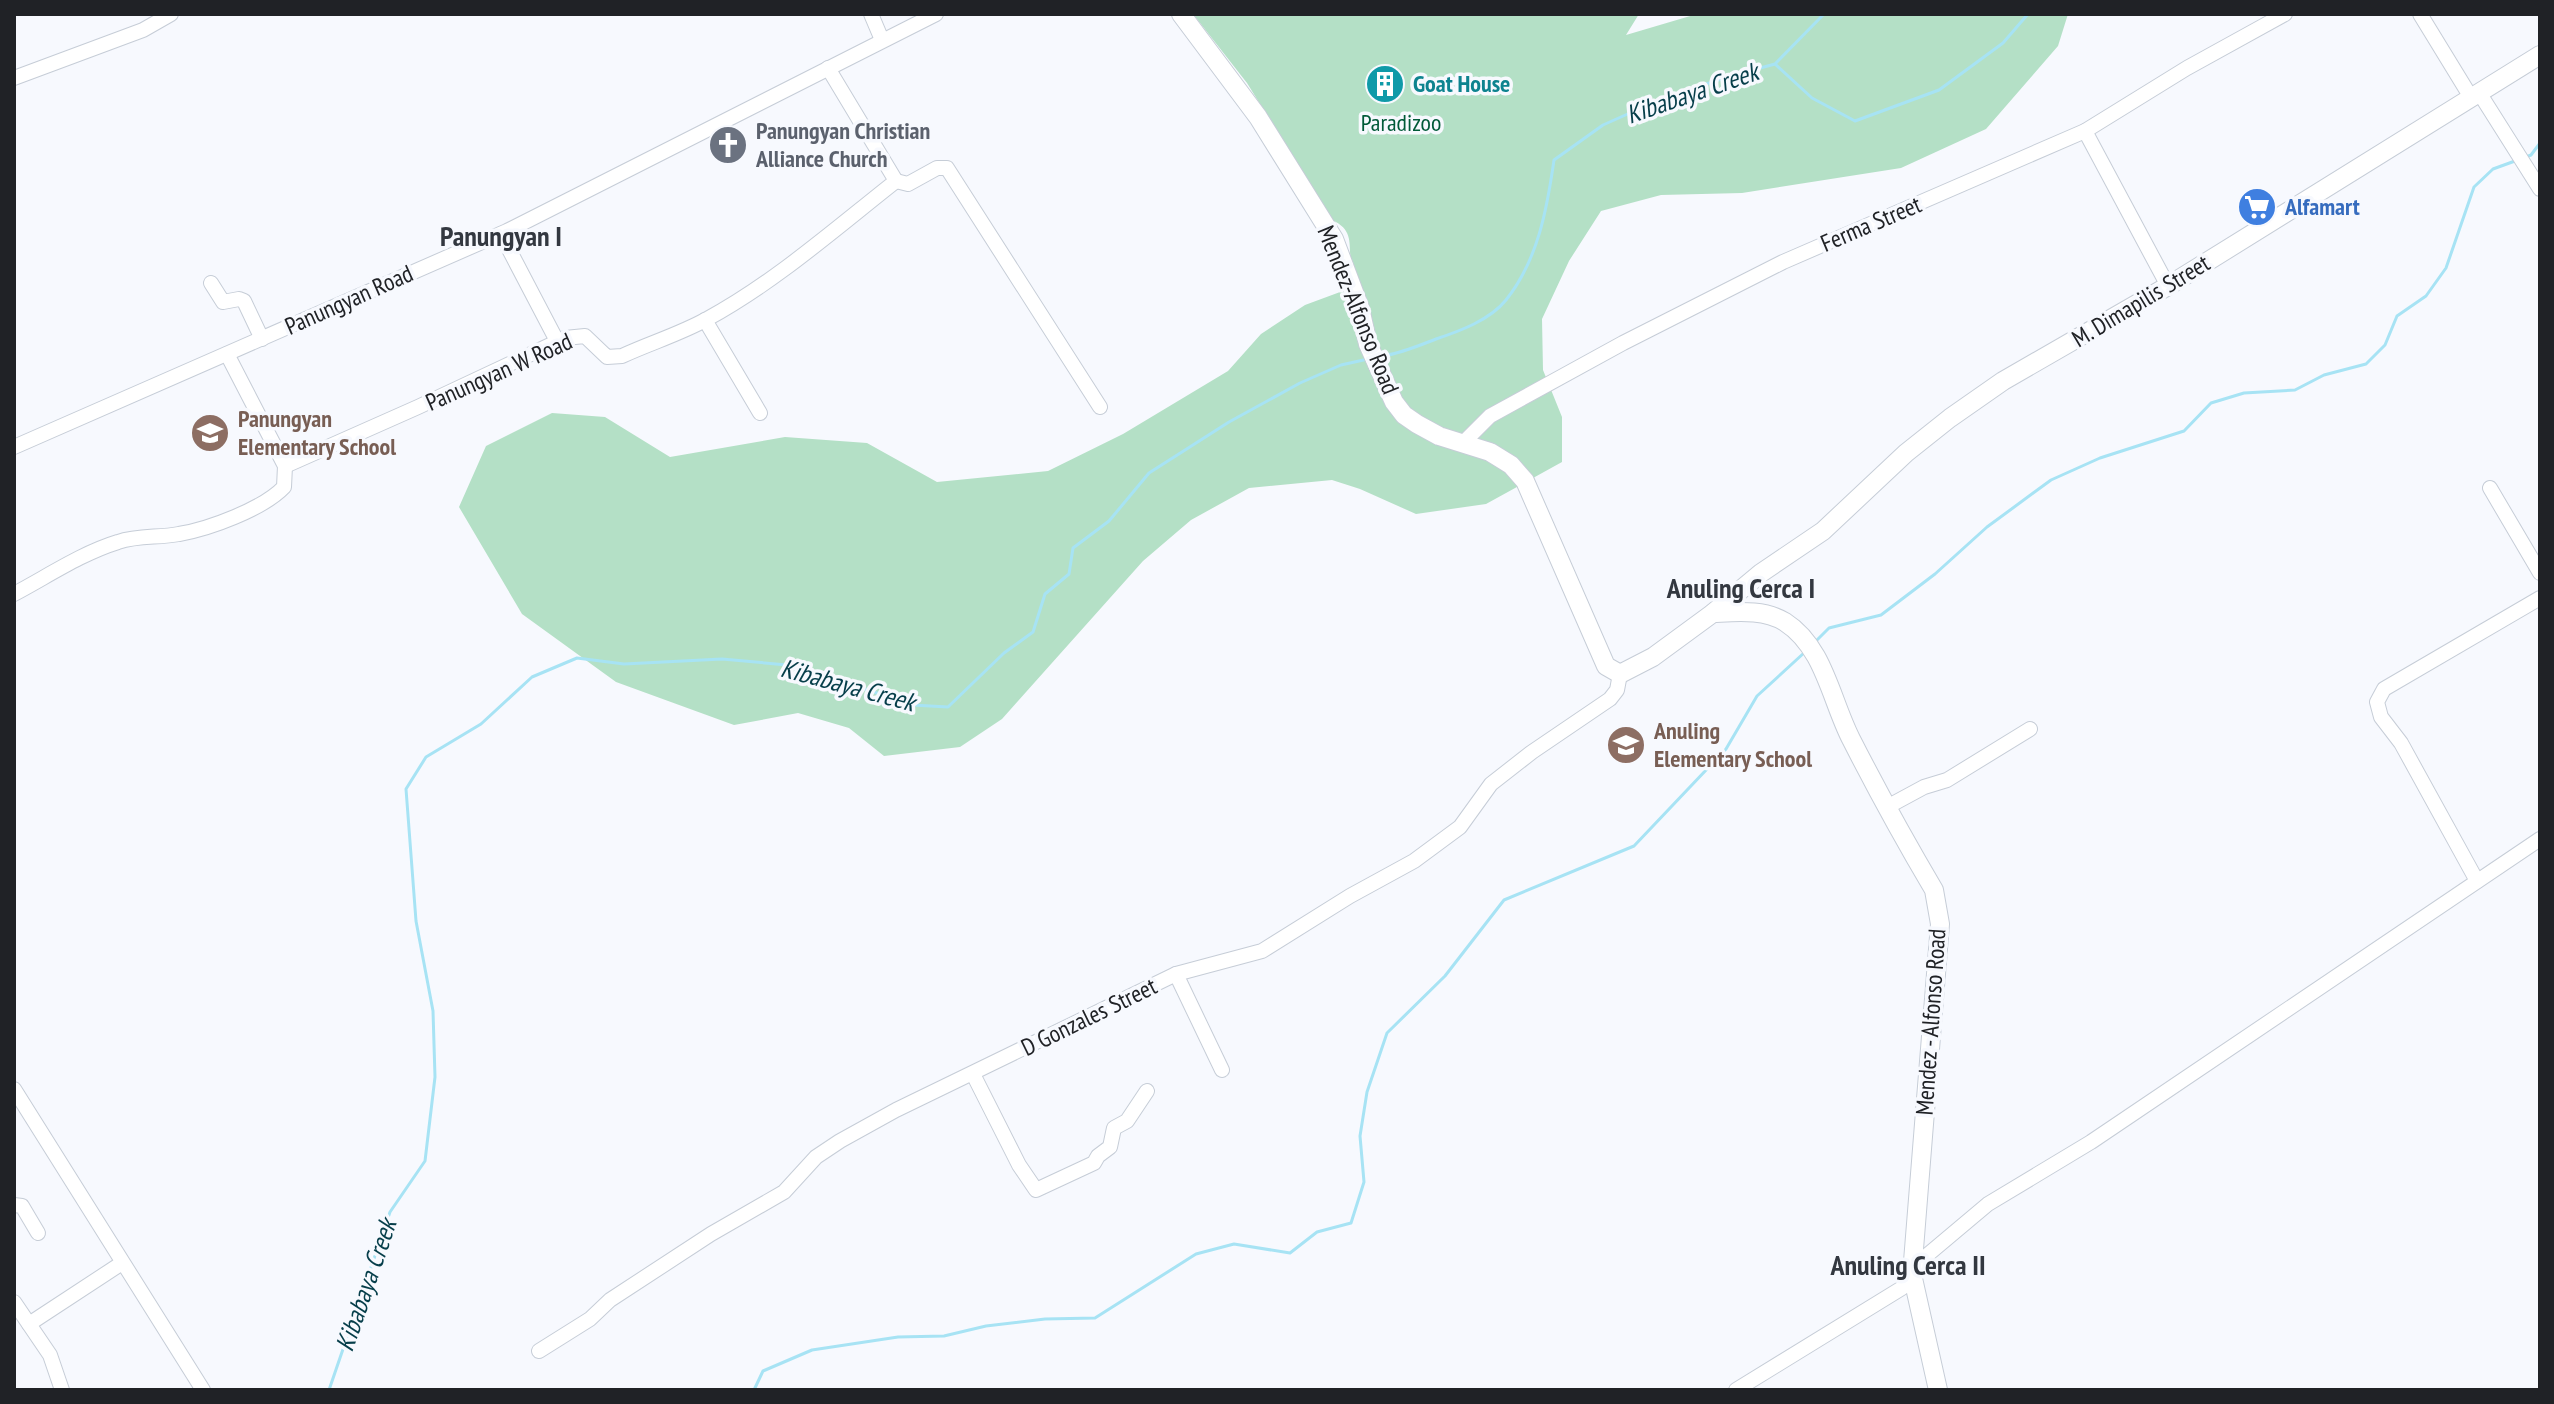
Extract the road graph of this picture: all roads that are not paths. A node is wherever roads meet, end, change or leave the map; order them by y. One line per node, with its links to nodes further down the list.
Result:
1 (171, 14): 10 (street)
2 (871, 14): 7 (street)
3 (936, 14): 7 (street, Panungyan Road)
4 (1181, 14): 24 (main road, Mendez-Alfonso Road)
5 (2285, 14): 12 (street, Ferma Street)
6 (2420, 14): 11 (street)
7 (882, 40): 9 (street, Panungyan Road)
8 (2540, 55): 11 (main road, M. Dimapilis Street)
9 (828, 68): 13 (street); 15 (street, Panungyan Road)
10 (14, 78)
11 (2476, 96): 14 (street); 17 (main road, M. Dimapilis Street)
12 (2085, 131): 17 (street); 24 (street, Ferma Street)
13 (896, 181): 18 (street, Panungyan W Road); 22 (street)
14 (2540, 189)
15 (501, 234): 19 (street, Panungyan Road); 20 (street)
16 (211, 283): 19 (street)
17 (2168, 286): 28 (main road, M. Dimapilis Street)
18 (705, 320): 20 (street, Panungyan W Road); 23 (street)
19 (262, 339): 21 (street, Panungyan Road)
20 (557, 341): 26 (street, Panungyan W Road)
21 (227, 354): 25 (street, Panungyan Road); 26 (street)
22 (1100, 407)
23 (760, 413)
24 (1463, 443): 34 (main road, Mendez-Alfonso Road)
25 (14, 447)
26 (285, 466): 30 (street)
27 (2490, 488): 29 (street)
28 (1761, 573): 32 (main road, M. Dimapilis Street); 33 (main road)
29 (2540, 573)
30 (14, 594)
31 (2540, 598): 38 (street)
32 (1713, 613): 33 (main road); 34 (main road)
33 (1766, 613): 36 (main road, Mendez - Alfonso Road)
34 (1620, 674): 39 (street, D Gonzales Street)
35 (2030, 729): 36 (street)
36 (1887, 807): 47 (main road, Mendez - Alfonso Road)
37 (2540, 839): 38 (street)
38 (2477, 881): 47 (street)
39 (1176, 974): 40 (street); 41 (street, D Gonzales Street)
40 (1222, 1070)
41 (973, 1074): 43 (street); 50 (street, D Gonzales Street)
42 (14, 1089): 46 (street)
43 (1147, 1091)
44 (14, 1205): 45 (street)
45 (38, 1233)
46 (122, 1263): 49 (street); 52 (street)
47 (1912, 1274): 53 (street); 54 (main road, Mendez - Alfonso Road)
48 (14, 1302): 49 (street)
49 (29, 1324): 51 (street)
50 (539, 1351)
51 (62, 1390)
52 (203, 1390)
53 (1736, 1390)
54 (1938, 1390)

